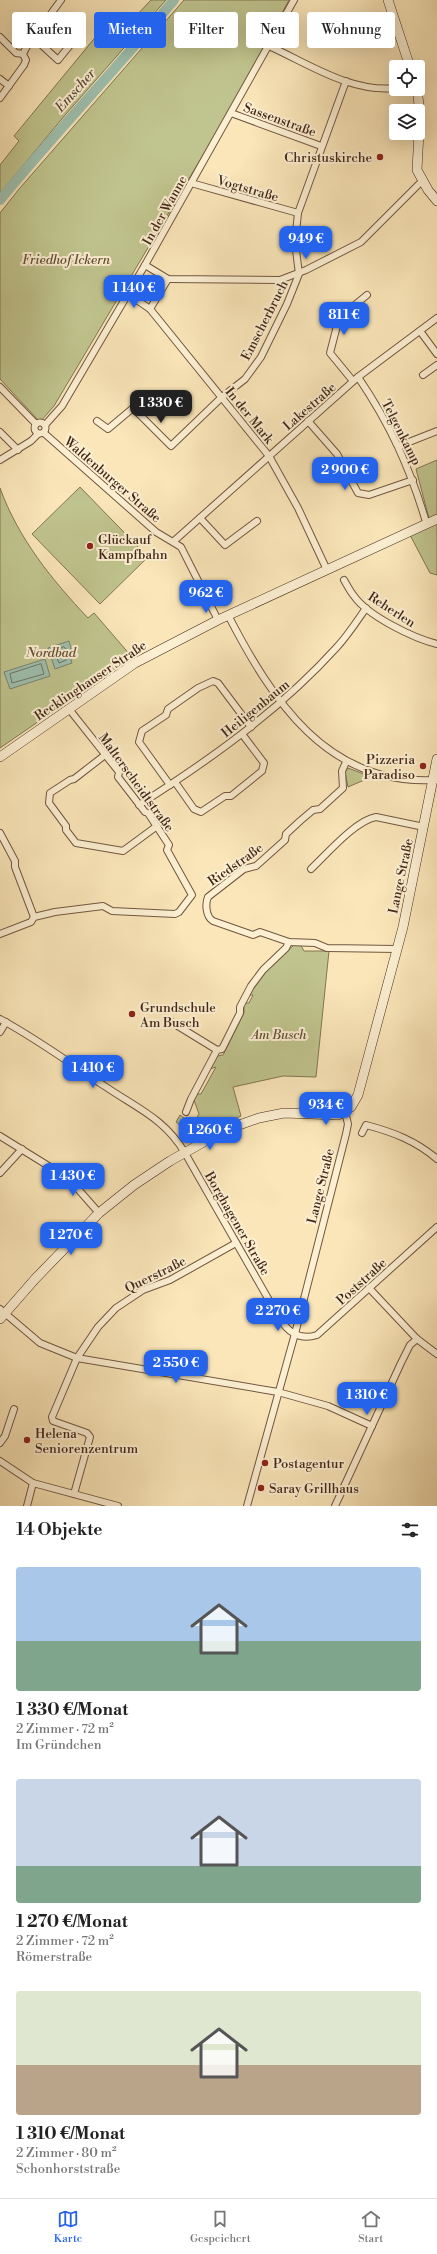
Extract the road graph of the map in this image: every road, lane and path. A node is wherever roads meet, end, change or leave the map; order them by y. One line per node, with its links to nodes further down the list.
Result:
1 (62, 0): 4 (street)
2 (294, 0): 5 (street, In der Wanne)
3 (388, 0): 13 (main road)
4 (53, 12)
5 (287, 12)
6 (0, 37): 12 (street)
7 (27, 48): 12 (street)
8 (45, 48): 9 (street)
9 (68, 48)
10 (268, 48): 20 (street, In der Wanne)
11 (273, 48): 15 (street)
12 (23, 54): 16 (street)
13 (408, 60)
14 (0, 78): 16 (street)
15 (346, 81): 17 (street); 21 (street, Emscherbruch)
16 (9, 86): 19 (street)
17 (389, 88)
18 (417, 96): 22 (main road)
19 (0, 98)
20 (231, 113): 21 (street, Sassenstraße); 23 (street, In der Wanne)
21 (321, 146): 25 (street, Emscherbruch)
22 (422, 181): 24 (main road); 27 (street)
23 (191, 183): 25 (street, Vogtstraße); 26 (street, In der Wanne)
24 (437, 201)
25 (298, 213): 27 (street, Emscherbruch)
26 (145, 266): 28 (street); 29 (street, In der Wanne)
27 (298, 274): 28 (street); 39 (street, Emscherbruch)
28 (168, 279): 31 (street)
29 (128, 294): 31 (street, In der Mark); 43 (street, In der Wanne)
30 (367, 295): 37 (street, Telgenkamp)
31 (150, 309): 39 (street, In der Mark)
32 (437, 318): 33 (street, Lakestraße)
33 (420, 331): 34 (street); 37 (street, Lakestraße)
34 (437, 354)
35 (437, 365): 36 (street)
36 (423, 375)
37 (356, 379): 41 (street, Lakestraße); 47 (street, Telgenkamp)
38 (0, 387): 42 (street)
39 (222, 397): 40 (street, Emscherbruch); 49 (street, In der Mark)
40 (97, 421)
41 (308, 421): 49 (street, Lakestraße); 51 (street)
42 (36, 424): 43 (street); 46 (street)
43 (45, 425): 46 (street)
44 (437, 431): 47 (street)
45 (0, 432): 48 (street)
46 (41, 433): 48 (street); 56 (street, Waldenburger Straße)
47 (399, 446): 51 (street, Telgenkamp)
48 (18, 450): 50 (street)
49 (269, 456): 52 (street, Lakestraße); 57 (street, In der Mark)
50 (0, 460)
51 (413, 480): 55 (street, Telgenkamp)
52 (200, 518): 54 (street); 56 (street, Lakestraße)
53 (437, 519): 55 (main road, Recklinghauser Straße)
54 (257, 522)
55 (426, 522): 57 (main road, Recklinghauser Straße)
56 (174, 541): 61 (street, Waldenburger Straße)
57 (327, 570): 60 (main road, Recklinghauser Straße)
58 (344, 580): 59 (street, Reherlen)
59 (366, 608): 62 (street, Reherlen); 63 (street, Heiligenbaum)
60 (228, 615): 61 (main road, Recklinghauser Straße); 63 (street)
61 (218, 620): 64 (main road, Recklinghauser Straße)
62 (437, 644)
63 (281, 703): 65 (street, Heiligenbaum); 70 (street)
64 (69, 709): 67 (street, Malterscheidtstraße); 68 (main road, Recklinghauser Straße)
65 (251, 727): 66 (street, Heiligenbaum); 72 (street)
66 (242, 734): 72 (street, Heiligenbaum); 72 (street)
67 (105, 755): 73 (street, Malterscheidtstraße); 74 (street)
68 (0, 756)
69 (437, 759): 71 (main road, Lange Straße)
70 (346, 762): 71 (street); 80 (street, Riedstraße)
71 (435, 780): 75 (main road, Lange Straße)
72 (173, 783): 73 (street, Heiligenbaum)
73 (139, 805): 74 (street, Malterscheidtstraße)
74 (157, 826): 78 (street, Malterscheidtstraße)
75 (424, 827): 77 (street); 81 (main road, Lange Straße)
76 (0, 833): 78 (street)
77 (311, 868)
78 (34, 917): 79 (street)
79 (0, 934)
80 (289, 942): 81 (street, Riedstraße); 86 (street)
81 (397, 949): 88 (main road, Lange Straße)
82 (0, 1019): 84 (street, Borghagener Straße)
83 (168, 1020): 86 (street)
84 (6, 1022): 85 (street); 92 (street, Borghagener Straße)
85 (0, 1032)
86 (217, 1050): 87 (street)
87 (186, 1112)
88 (345, 1112): 92 (main road); 100 (street, Lange Straße)
89 (362, 1133): 93 (street)
90 (0, 1136): 91 (street)
91 (22, 1149): 94 (street); 95 (street)
92 (185, 1152): 95 (main road); 97 (street, Borghagener Straße)
93 (437, 1159)
94 (0, 1173)
95 (99, 1213): 99 (main road)
96 (437, 1227): 98 (street, Poststraße)
97 (236, 1243): 100 (street, Borghagener Straße); 103 (street, Querstraße)
98 (369, 1288): 100 (street, Poststraße); 101 (street)
99 (1, 1314): 103 (street)
100 (294, 1334): 104 (street, Lange Straße)
101 (417, 1339): 102 (street); 106 (street)
102 (437, 1354)
103 (77, 1358): 104 (street); 110 (street, Querstraße)
104 (278, 1392): 106 (street); 113 (street, Lange Straße)
105 (14, 1409): 107 (street)
106 (372, 1426): 114 (street)
107 (0, 1443)
108 (0, 1461): 109 (street)
109 (33, 1483): 110 (street); 111 (street)
110 (74, 1494): 112 (street)
111 (27, 1506)
112 (118, 1506)
113 (247, 1506)
114 (335, 1506)

